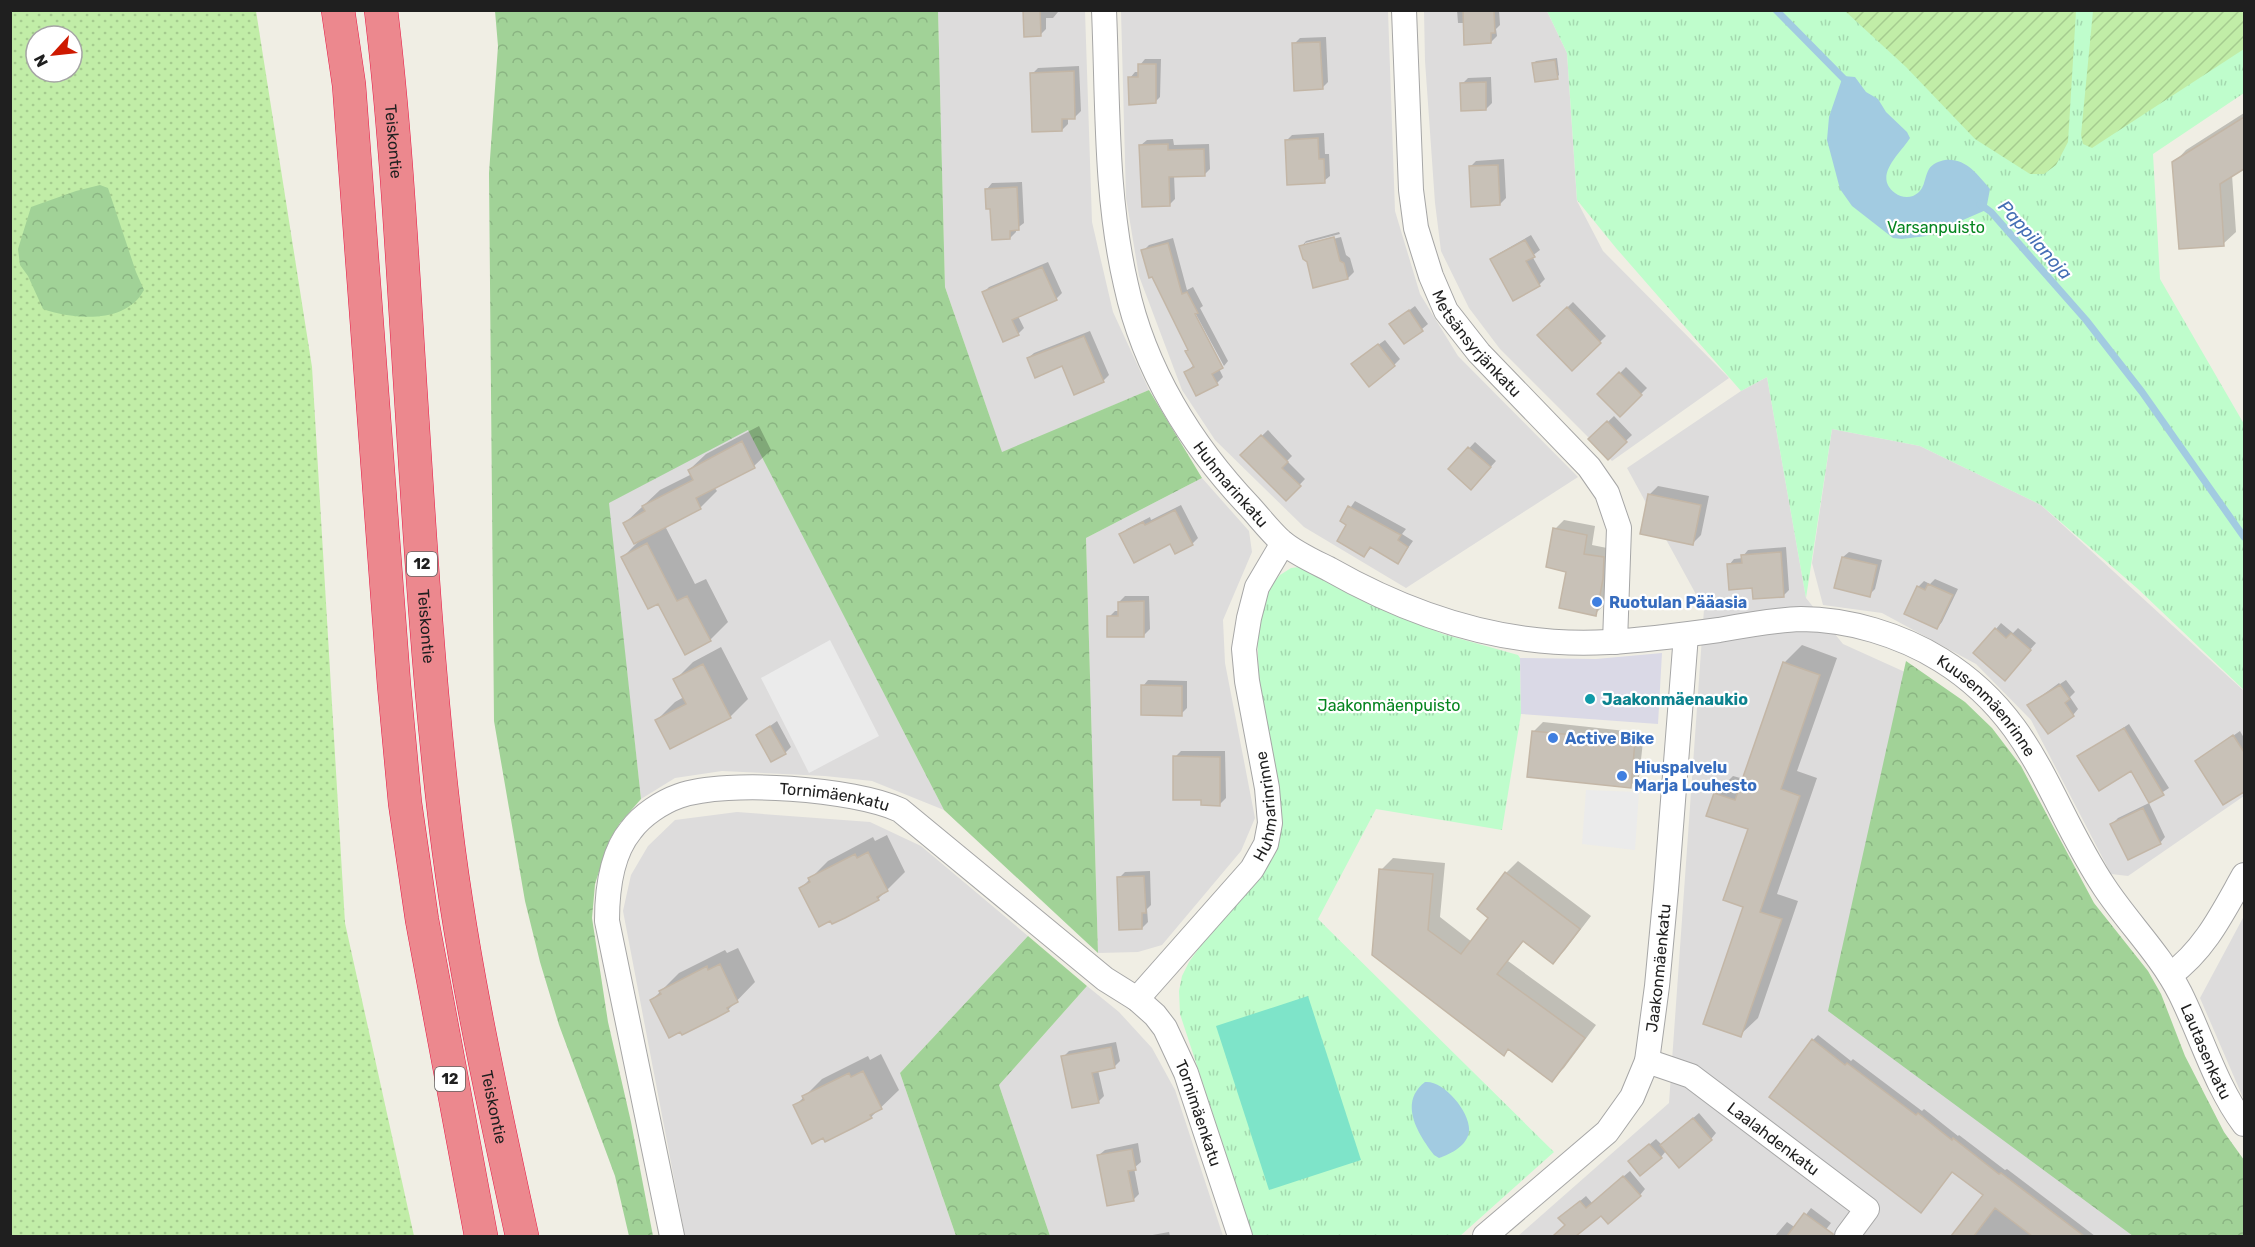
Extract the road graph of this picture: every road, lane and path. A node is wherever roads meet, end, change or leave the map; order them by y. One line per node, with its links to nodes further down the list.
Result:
1 (338, 10): 13 (highway, 12)
2 (381, 10): 14 (highway, Teiskontie / 12)
3 (1104, 10): 5 (street, Huhmarinkatu)
4 (1404, 10): 7 (street, Metsänsyrjänkatu)
5 (1283, 543): 7 (street, Huhmarinkatu); 10 (street, Huhmarinrinne)
6 (1686, 635): 7 (street, Huhmarinkatu); 9 (street, Kuusenmäenrinne); 11 (street, Jaakonmäenkatu)
7 (1615, 642)
8 (2244, 875): 9 (street)
9 (2170, 975): 12 (street, Lautasenkatu)
10 (1137, 999): 15 (street, Tornimäenkatu); 16 (street, Tornimäenkatu)
11 (1647, 1061): 17 (street, Jaakonmäenkatu); 18 (street, Laalahdenkatu)
12 (2244, 1124)
13 (481, 1236)
14 (522, 1236)
15 (672, 1236)
16 (1240, 1236)
17 (1485, 1236)
18 (1847, 1236)

